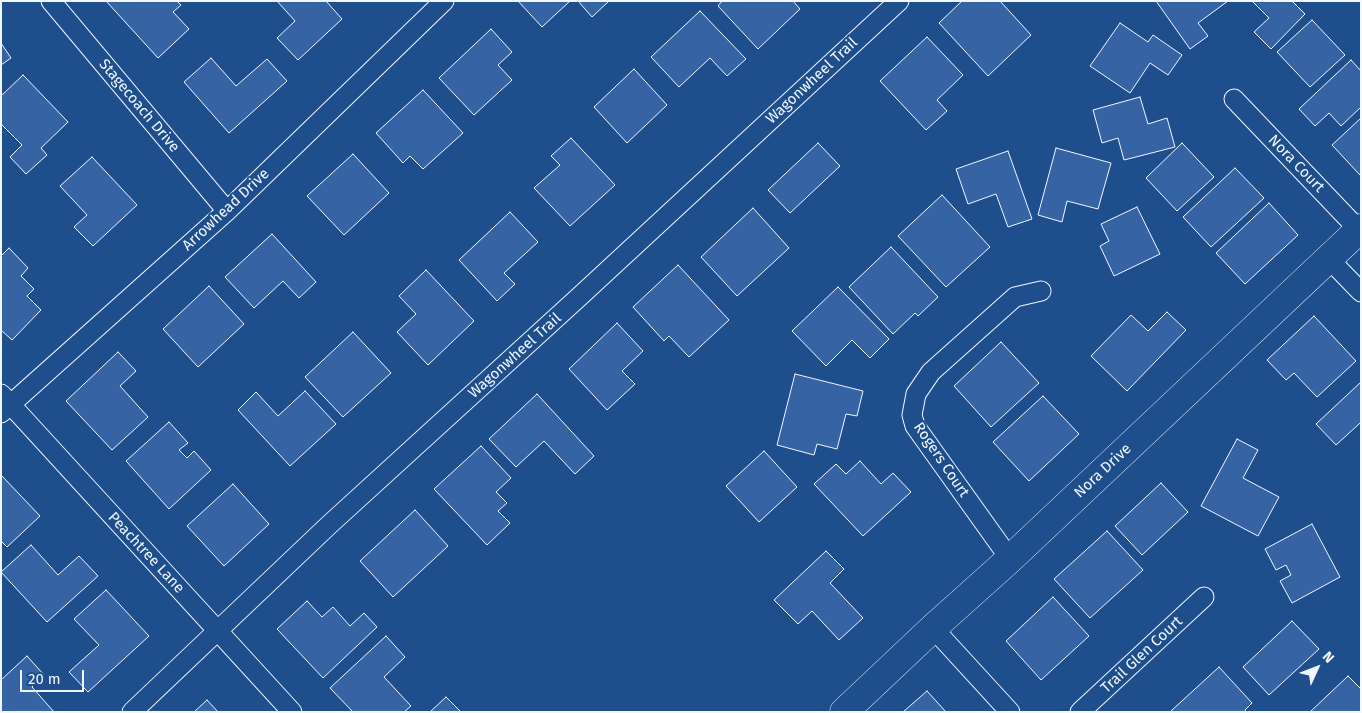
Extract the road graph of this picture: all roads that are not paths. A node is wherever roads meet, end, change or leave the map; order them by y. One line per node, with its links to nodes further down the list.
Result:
1 (51, 1): 5 (street, Stagecoach Drive)
2 (899, 1): 14 (street, Wagonwheel Trail)
3 (433, 5): 5 (street, Arrowhead Drive)
4 (1234, 99): 6 (street, Nora Court)
5 (227, 211): 10 (street, Arrowhead Drive)
6 (1360, 229): 7 (street, Nora Drive)
7 (1328, 258): 9 (street); 11 (street, Nora Drive)
8 (1041, 291): 11 (street, Rogers Court)
9 (1361, 292)
10 (4, 404): 14 (street, Peachtree Lane)
11 (1010, 559): 13 (street, Nora Drive)
12 (1204, 597): 19 (street, Trail Glen Court)
13 (933, 628): 17 (street, Nora Drive); 18 (street)
14 (218, 631): 15 (street, Wagonwheel Trail); 16 (street, Peachtree Lane)
15 (132, 712)
16 (292, 712)
17 (844, 712)
18 (1010, 712)
19 (1080, 712)

